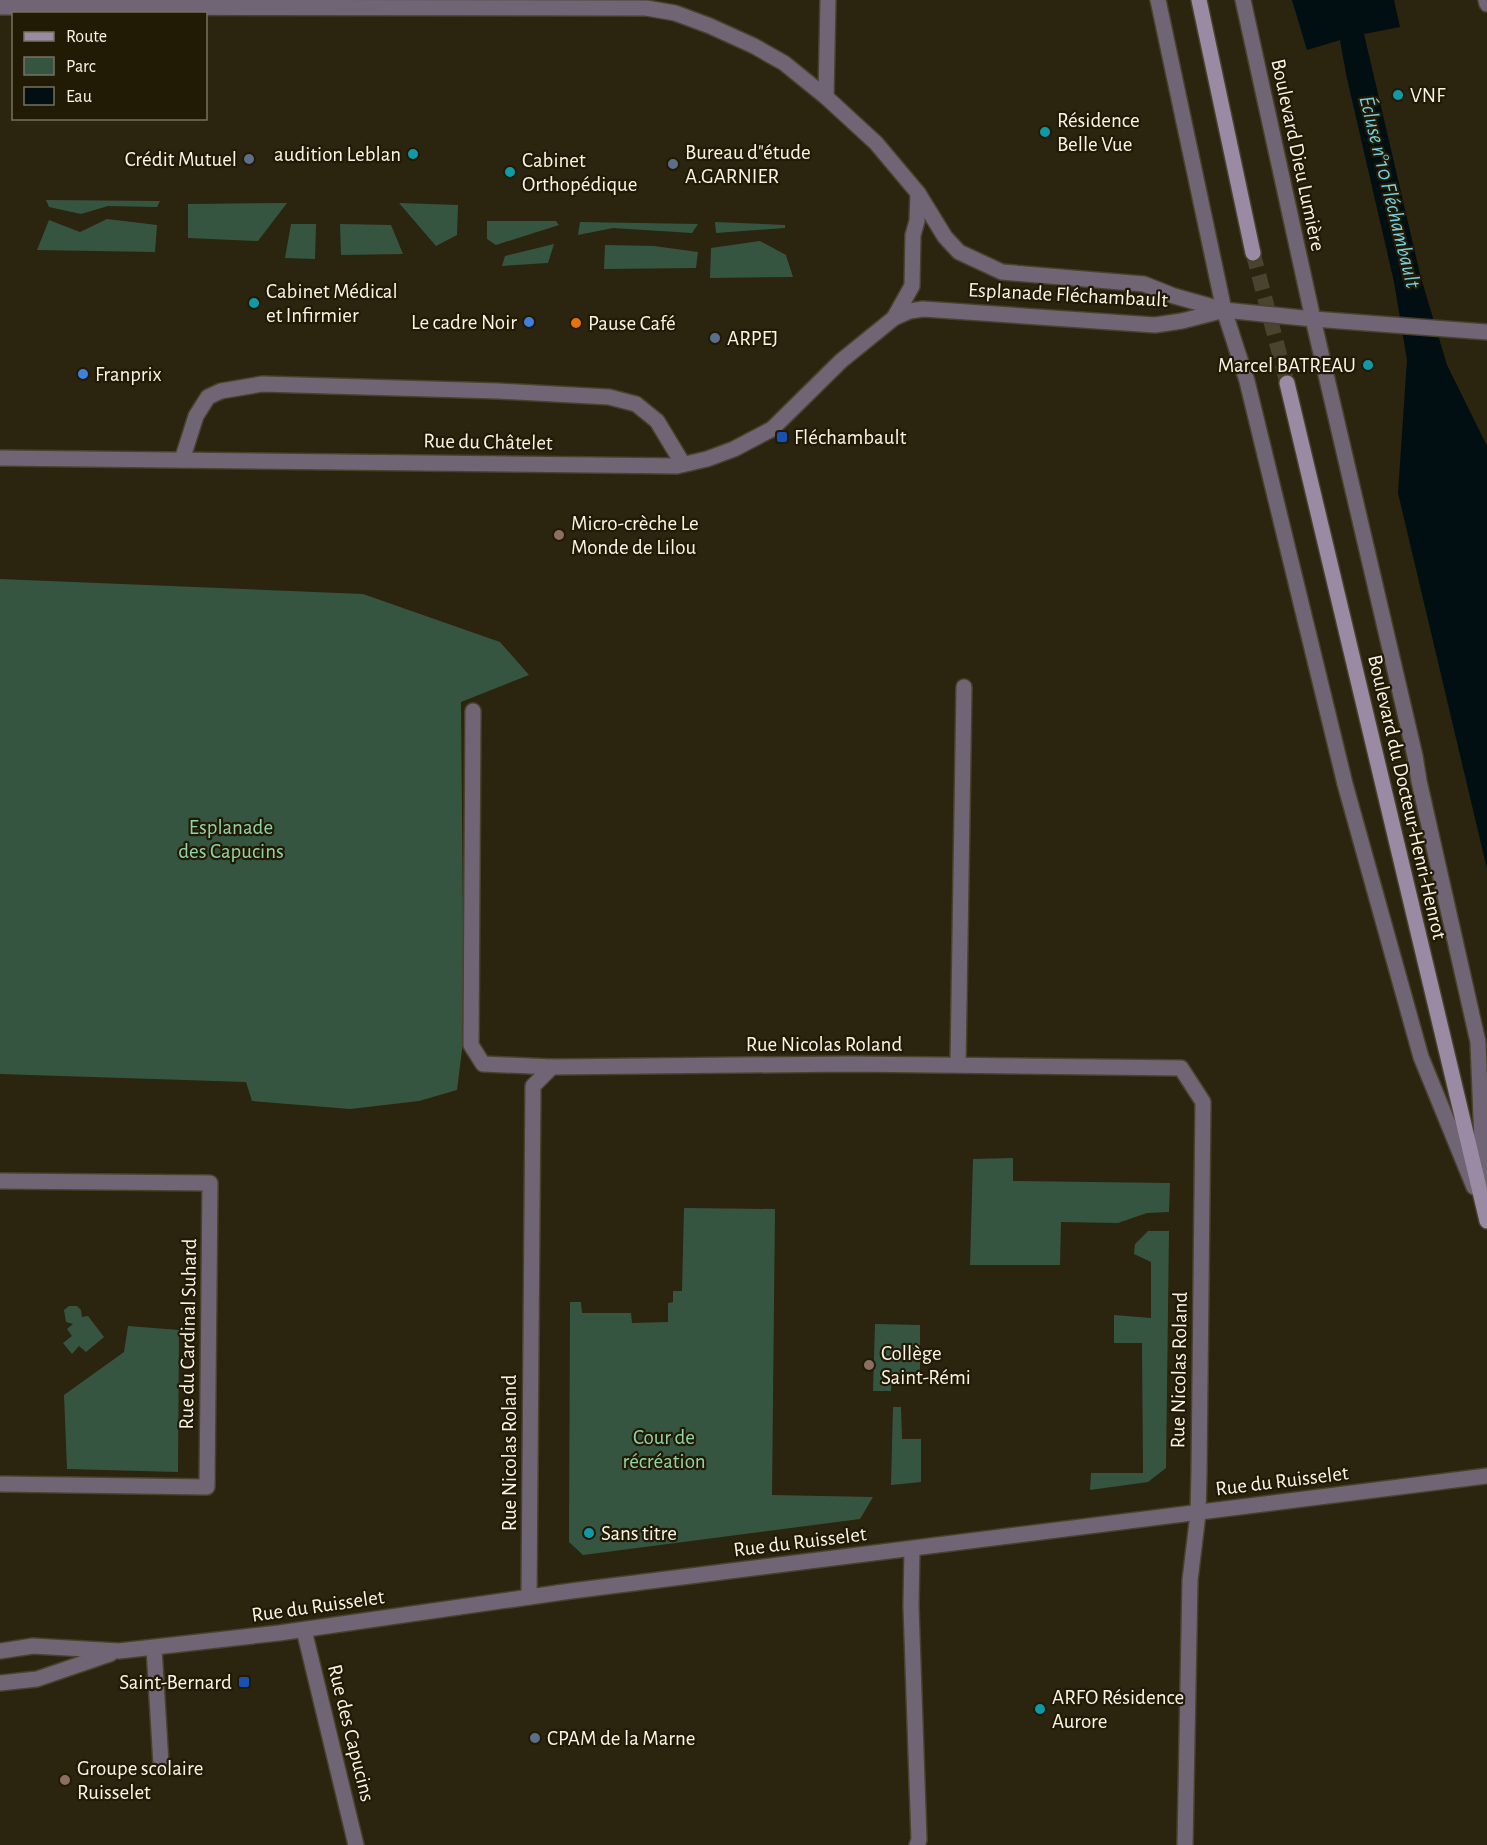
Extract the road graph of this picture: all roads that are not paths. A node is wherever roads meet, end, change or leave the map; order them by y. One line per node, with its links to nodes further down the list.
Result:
1 (828, 0): 6 (street)
2 (1158, 0): 10 (street)
3 (1199, 0): 8 (main road)
4 (1243, 0): 12 (street, Boulevard Dieu Lumière)
5 (0, 7): 6 (street, Esplanade Fléchambault)
6 (826, 97): 7 (street, Esplanade Fléchambault)
7 (918, 193): 10 (street, Esplanade Fléchambault); 11 (street)
8 (1253, 253)
9 (923, 309): 10 (street, Esplanade Fléchambault); 11 (street, Rue du Châtelet)
10 (1224, 310): 12 (street); 23 (street)
11 (894, 318): 17 (street, Rue du Châtelet)
12 (1313, 319): 13 (street); 23 (street, Boulevard Dieu Lumière)
13 (1487, 332)
14 (1287, 383): 23 (main road, Boulevard du Docteur-Henri-Henrot)
15 (0, 458): 16 (street, Rue du Châtelet)
16 (182, 460): 17 (street, Rue du Châtelet); 17 (street)
17 (683, 464)
18 (964, 687): 20 (street)
19 (473, 711): 21 (street)
20 (958, 1064): 21 (street, Rue Nicolas Roland); 26 (street, Rue Nicolas Roland)
21 (552, 1067): 28 (street, Rue Nicolas Roland)
22 (0, 1181): 25 (street, Rue du Cardinal Suhard)
23 (1486, 1216)
24 (1487, 1476): 26 (street, Rue du Ruisselet)
25 (0, 1484)
26 (1198, 1514): 27 (street, Rue du Ruisselet); 37 (street)
27 (912, 1549): 28 (street, Rue du Ruisselet); 36 (street)
28 (529, 1597): 29 (street, Rue du Ruisselet)
29 (304, 1630): 30 (street, Rue du Ruisselet); 35 (street, Rue des Capucins)
30 (154, 1648): 32 (street, Rue du Ruisselet); 34 (street)
31 (0, 1651): 32 (street, Rue du Ruisselet)
32 (119, 1651): 33 (street, Rue du Ruisselet)
33 (0, 1683)
34 (161, 1764)
35 (356, 1845)
36 (917, 1845)
37 (1185, 1845)

